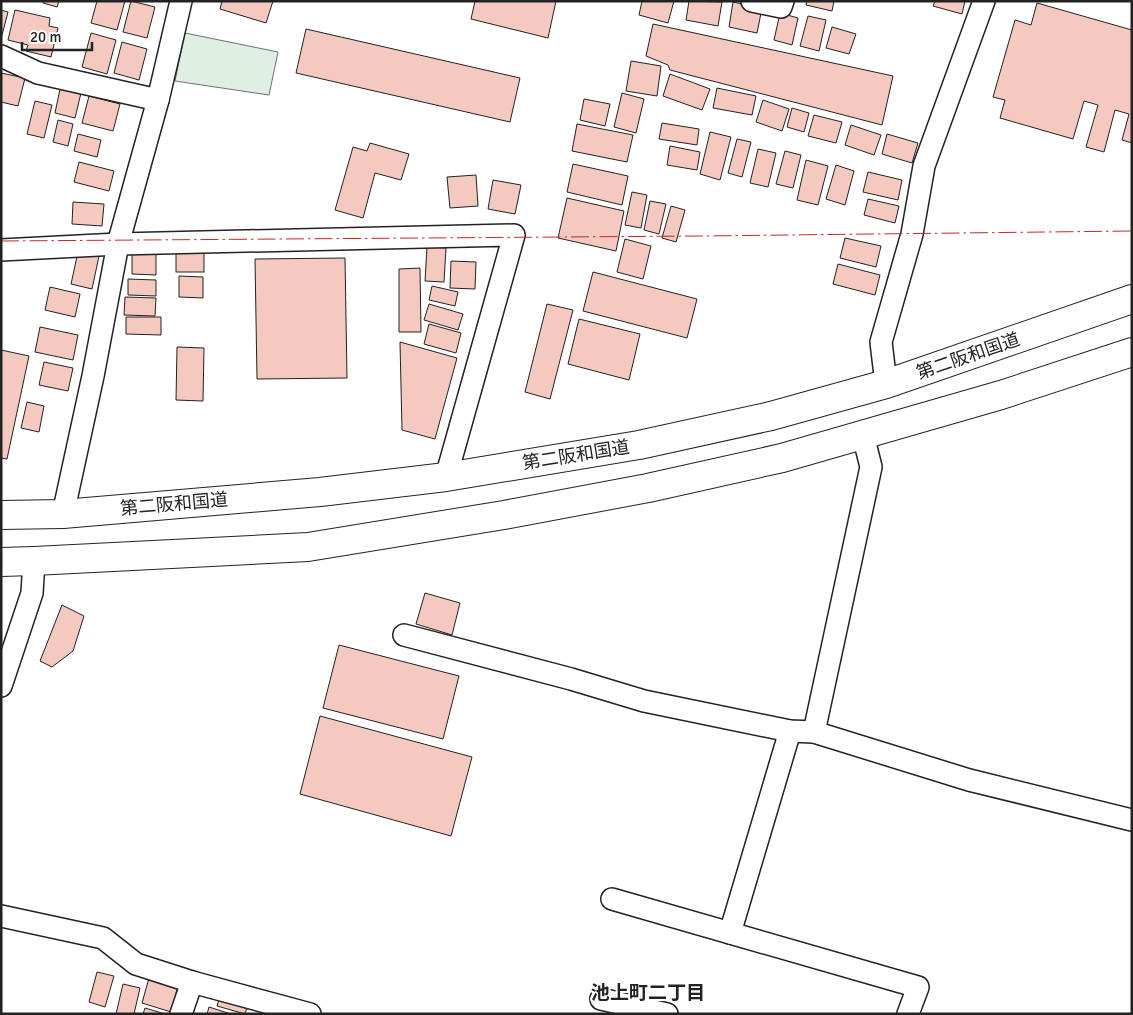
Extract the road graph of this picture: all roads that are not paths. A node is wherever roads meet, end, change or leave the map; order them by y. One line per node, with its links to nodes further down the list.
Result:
1 (181, 1): 6 (street)
2 (752, 1): 3 (street)
3 (783, 1)
4 (984, 1): 11 (street)
5 (1, 56): 6 (street)
6 (158, 100): 7 (street)
7 (118, 244): 8 (street); 13 (street); 14 (street)
8 (1, 250)
9 (1132, 299): 11 (highway, 第二阪和国道)
10 (1132, 352): 12 (highway)
11 (886, 384): 13 (highway, 第二阪和国道)
12 (862, 435): 16 (highway); 21 (street)
13 (446, 477): 14 (highway, 第二阪和国道)
14 (63, 514): 15 (highway, 第二阪和国道)
15 (1, 515)
16 (34, 561): 17 (highway); 19 (street)
17 (1, 562)
18 (404, 636): 20 (street)
19 (1, 686)
20 (790, 731): 21 (street); 25 (street)
21 (814, 732): 22 (street)
22 (1132, 820)
23 (612, 899): 25 (street)
24 (1, 916): 26 (street)
25 (730, 933): 32 (street)
26 (192, 982): 29 (street); 30 (street)
27 (601, 999): 28 (street)
28 (623, 1009): 31 (street)
29 (181, 1014)
30 (310, 1014)
31 (667, 1014)
32 (908, 1014)

